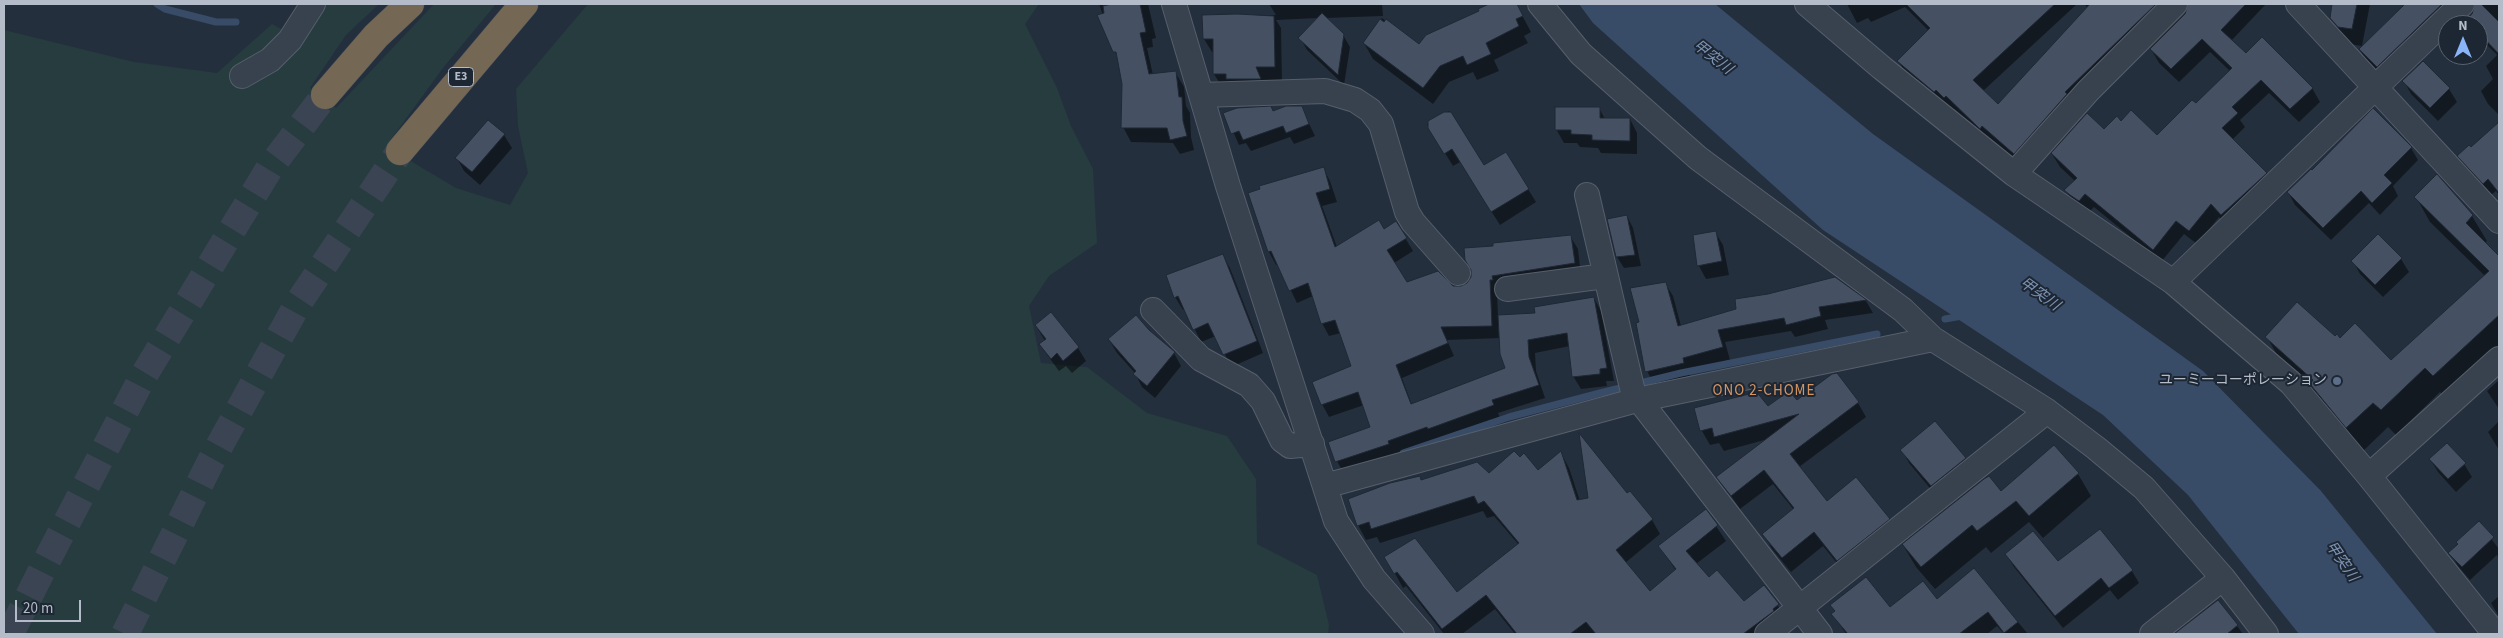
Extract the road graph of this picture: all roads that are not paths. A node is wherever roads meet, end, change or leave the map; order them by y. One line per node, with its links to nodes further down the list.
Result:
1 (313, 4): 10 (street)
2 (410, 4): 12 (highway)
3 (524, 4): 14 (highway, E3)
4 (1174, 4): 13 (street)
5 (1540, 4): 23 (street)
6 (1807, 4): 15 (street)
7 (2176, 4): 15 (street)
8 (2298, 4): 11 (street)
9 (2462, 4): 11 (street)
10 (242, 76)
11 (2376, 86): 17 (street); 20 (street)
12 (325, 95)
13 (1201, 95): 18 (street); 27 (street)
14 (400, 151)
15 (2014, 174): 20 (street)
16 (1587, 195): 19 (street)
17 (2499, 220)
18 (1458, 273)
19 (1605, 276): 21 (street); 25 (street)
20 (2173, 282): 28 (street)
21 (1506, 289)
22 (1154, 310): 27 (street)
23 (1933, 339): 25 (street); 26 (street)
24 (2499, 359): 28 (street)
25 (1632, 390): 29 (street); 31 (street)
26 (2047, 411): 30 (street); 31 (street)
27 (1312, 444): 29 (street)
28 (2369, 476): 37 (street)
29 (1325, 486): 32 (street)
30 (2223, 578): 35 (street); 36 (street)
31 (1800, 609): 33 (street); 34 (street)
32 (1422, 634)
33 (1767, 634)
34 (1820, 634)
35 (2152, 634)
36 (2266, 634)
37 (2494, 634)

